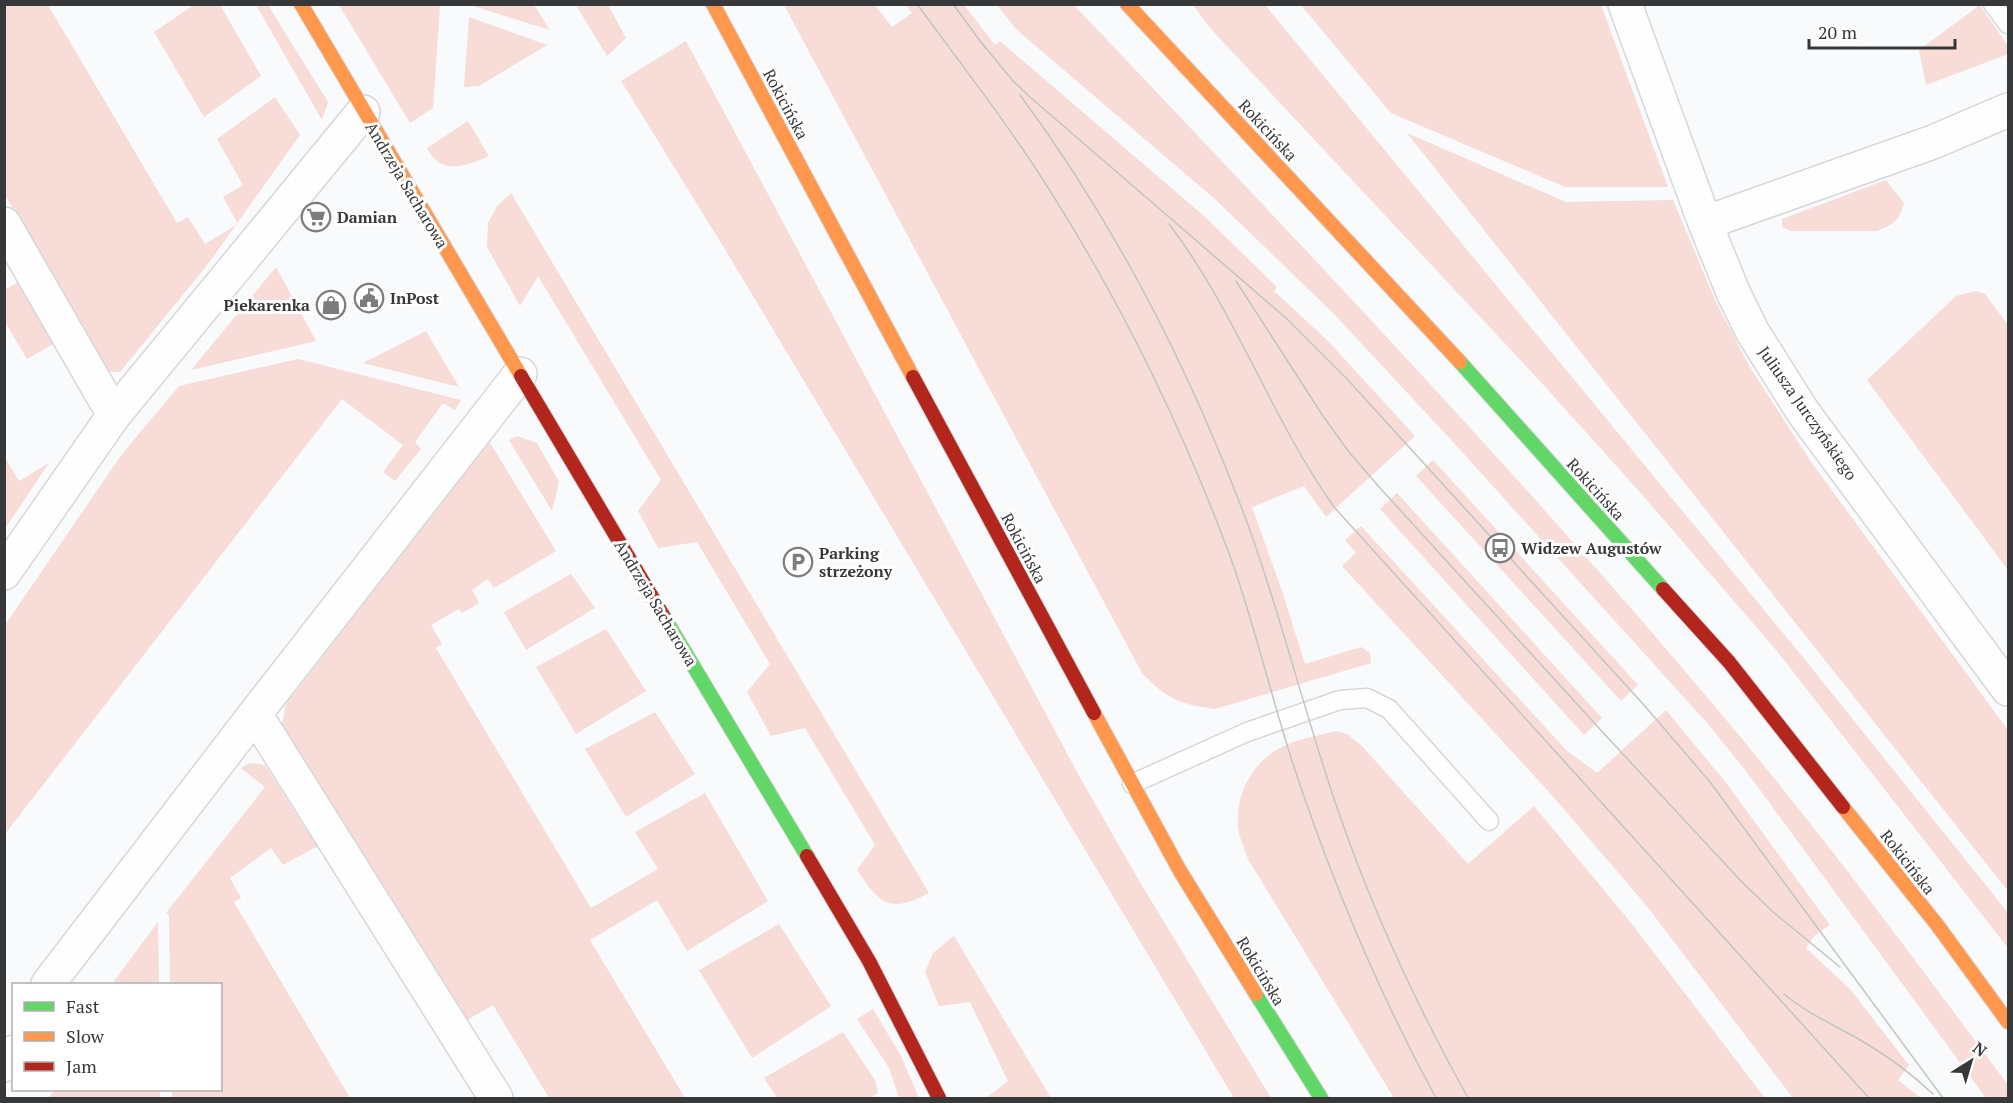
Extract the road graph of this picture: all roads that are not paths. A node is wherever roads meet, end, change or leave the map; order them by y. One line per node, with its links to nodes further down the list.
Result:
1 (301, 4): 8 (main road, Andrzeja Sacharowa)
2 (713, 4): 16 (main road, Rokicińska)
3 (1127, 4): 19 (main road, Rokicińska)
4 (1625, 4): 9 (street, Juliusza Jurczyńskiego)
5 (1993, 4): 6 (lane)
6 (2008, 24)
7 (2008, 110): 9 (street)
8 (363, 112): 11 (main road, Andrzeja Sacharowa); 12 (street, Andrzeja Sacharowa)
9 (1705, 223): 14 (street, Juliusza Jurczyńskiego)
10 (4, 224): 12 (street)
11 (520, 374): 15 (street); 21 (main road, Andrzeja Sacharowa)
12 (114, 415): 13 (street, Andrzeja Sacharowa)
13 (4, 573)
14 (2008, 690)
15 (255, 714): 18 (street); 20 (street)
16 (1132, 784): 17 (lane); 22 (main road, Rokicińska)
17 (1489, 821)
18 (49, 983)
19 (2008, 1023)
20 (496, 1098)
21 (939, 1098)
22 (1321, 1098)

